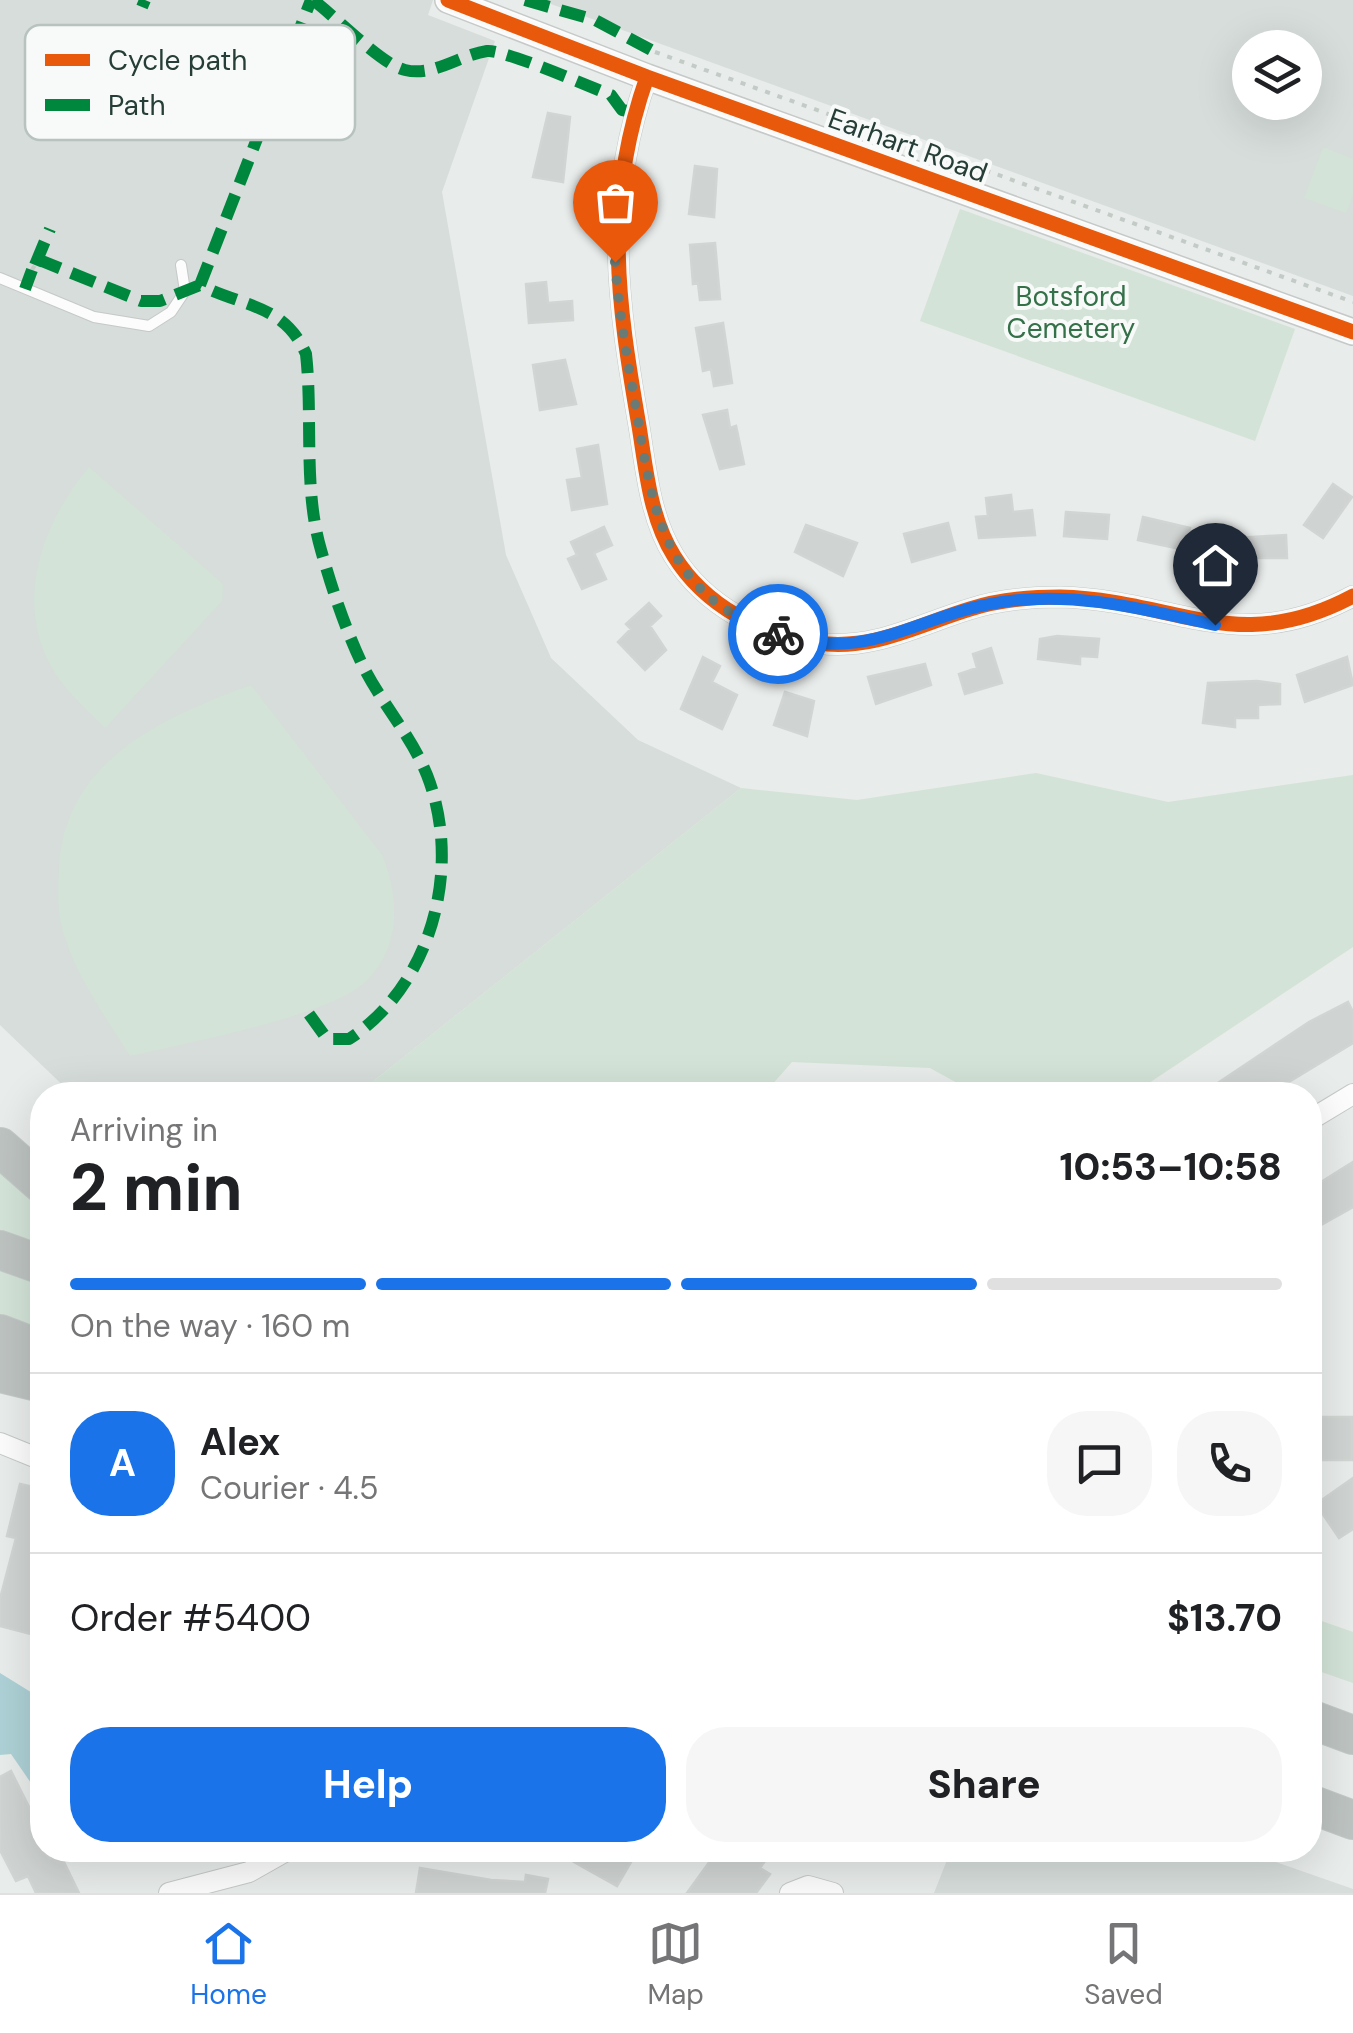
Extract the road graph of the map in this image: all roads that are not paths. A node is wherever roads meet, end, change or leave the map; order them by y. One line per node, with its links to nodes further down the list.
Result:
1 (448, 0): 2 (street, Earhart Road)
2 (647, 77): 5 (street, Earhart Road); 6 (street)
3 (181, 265): 4 (lane)
4 (0, 278)
5 (1353, 332)
6 (1353, 596)
7 (1353, 1094): 8 (street)
8 (1322, 1113)
9 (0, 1146): 10 (highway)
10 (30, 1173)
11 (0, 1250): 12 (highway)
12 (30, 1261)
13 (0, 1334): 14 (highway)
14 (30, 1345)
15 (0, 1373): 16 (highway)
16 (30, 1380)
17 (0, 1444): 18 (street)
18 (30, 1455)
19 (1322, 1724): 20 (highway)
20 (1353, 1735)
21 (1322, 1808): 22 (highway)
22 (1353, 1820)
23 (267, 1862): 24 (street)
24 (169, 1893)
25 (790, 1893): 26 (street)
26 (833, 1893)

